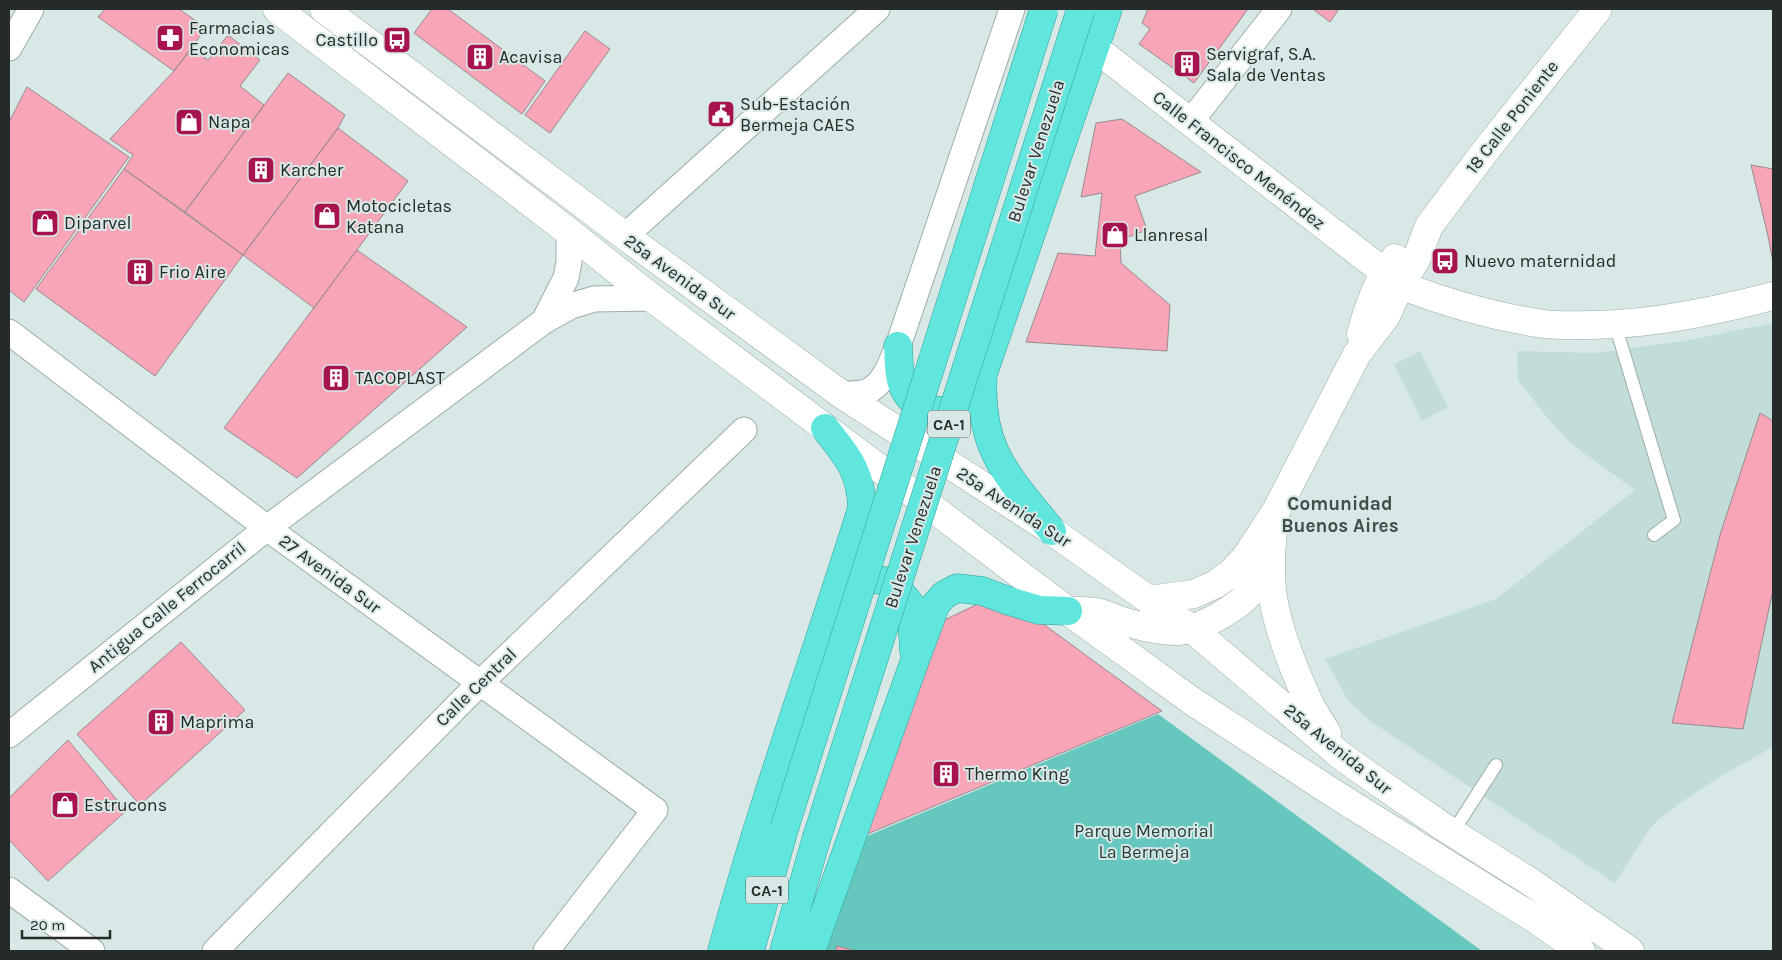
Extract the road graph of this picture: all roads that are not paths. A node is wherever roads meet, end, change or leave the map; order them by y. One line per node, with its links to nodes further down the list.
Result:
1 (31, 9): 11 (street)
2 (277, 9): 14 (street, 25a Avenida Sur)
3 (324, 9): 15 (street, 25a Avenida Sur)
4 (877, 9): 15 (street)
5 (1012, 9): 22 (street)
6 (1044, 9): 47 (highway, Bulevar Venezuela / CA-1, bridge)
7 (1081, 9): 48 (highway, Bulevar Venezuela / CA-1, bridge)
8 (1108, 9): 12 (highway)
9 (1279, 9): 13 (street)
10 (1598, 9): 16 (street, 18 Calle Poniente)
11 (9, 48)
12 (1095, 48): 13 (street, Calle Francisco Menéndez); 23 (highway)
13 (1191, 121): 16 (street, Calle Francisco Menéndez)
14 (569, 232): 18 (street, 25a Avenida Sur); 19 (street, Antigua Calle Ferrocarril)
15 (625, 236): 24 (street, 25a Avenida Sur)
16 (1392, 279): 20 (street, Calle Francisco Menéndez); 27 (street, 18 Calle Poniente)
17 (1773, 296): 20 (street, Calle Francisco Menéndez)
18 (652, 298): 19 (street, Antigua Calle Ferrocarril); 25 (street, 25a Avenida Sur)
19 (544, 320): 28 (street, Antigua Calle Ferrocarril)
20 (1615, 324): 30 (lane)
21 (9, 332): 28 (street, 27 Avenida Sur)
22 (898, 346): 23 (highway); 24 (street)
23 (983, 374): 29 (highway)
24 (842, 394): 29 (street, 25a Avenida Sur)
25 (825, 428): 33 (street, 25a Avenida Sur); 34 (highway)
26 (744, 430): 37 (street, Calle Central)
27 (1276, 510): 31 (street, 18 Calle Poniente); 32 (street, 18 Calle Poniente)
28 (267, 528): 37 (street, 27 Avenida Sur); 38 (street, Antigua Calle Ferrocarril)
29 (1052, 531): 32 (street, 25a Avenida Sur)
30 (1654, 535)
31 (1271, 558): 35 (street); 39 (street, 18 Calle Poniente)
32 (1149, 600): 35 (street, 25a Avenida Sur)
33 (1068, 611): 35 (street); 36 (highway); 50 (street, 25a Avenida Sur)
34 (827, 621): 36 (highway); 46 (highway)
35 (1191, 628): 39 (street, 25a Avenida Sur)
36 (914, 663): 49 (highway)
37 (480, 683): 44 (street, Calle Central); 45 (street, 27 Avenida Sur)
38 (9, 735)
39 (1340, 755): 41 (street, 25a Avenida Sur)
40 (1496, 765): 41 (lane)
41 (1453, 832): 51 (street, 25a Avenida Sur)
42 (9, 890): 43 (street)
43 (92, 951)
44 (215, 951)
45 (546, 951)
46 (722, 951)
47 (750, 951)
48 (784, 951)
49 (811, 951)
50 (1581, 951)
51 (1630, 951)

